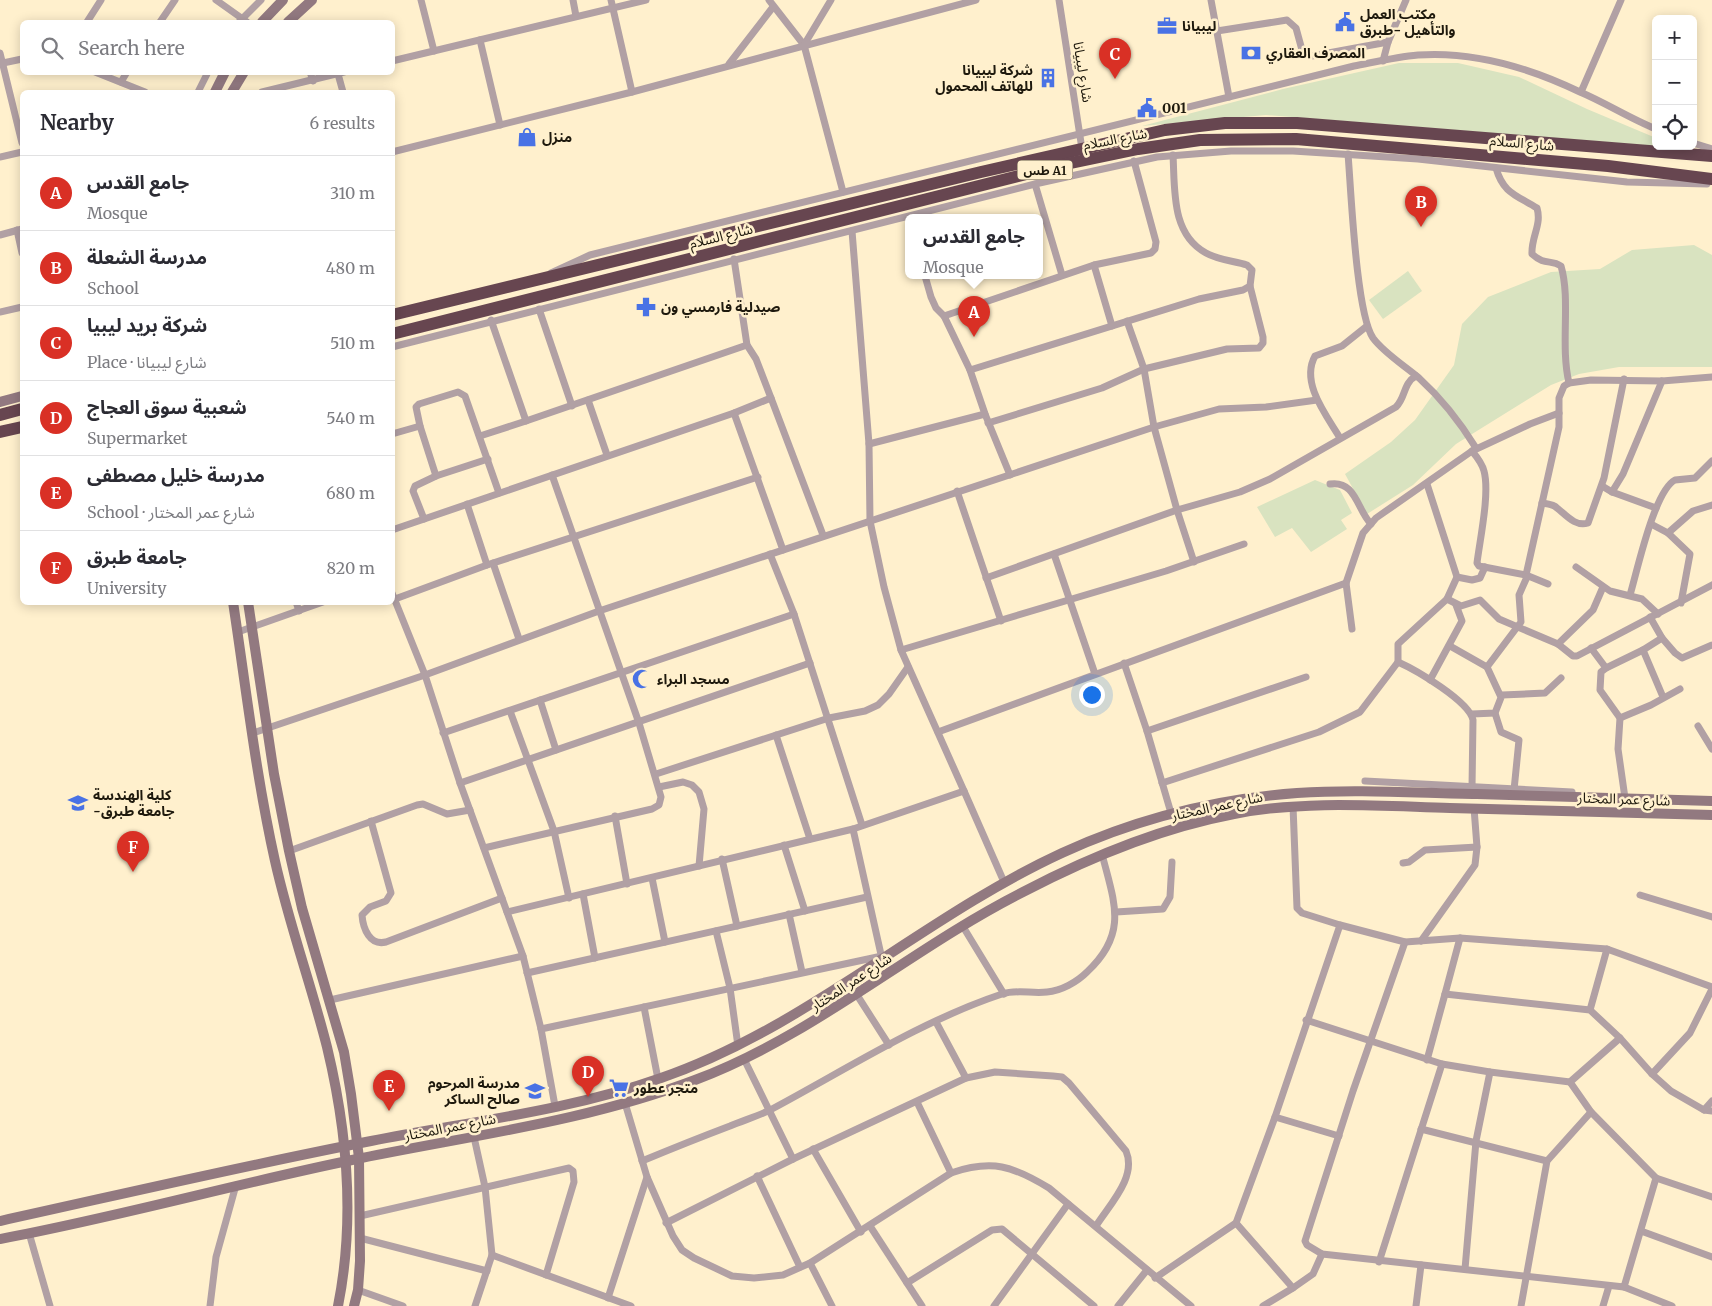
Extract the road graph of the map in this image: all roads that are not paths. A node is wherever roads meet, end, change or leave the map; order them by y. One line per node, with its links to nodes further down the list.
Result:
1 (101, 0): 20 (street)
2 (175, 0): 21 (street)
3 (216, 0): 22 (street)
4 (261, 0): 23 (street)
5 (283, 0): 24 (street)
6 (312, 0): 25 (street)
7 (421, 0): 30 (street)
8 (573, 0): 19 (street)
9 (646, 0): 17 (street)
10 (769, 0): 18 (street)
11 (831, 0): 29 (street)
12 (976, 0): 29 (street)
13 (1059, 0): 59 (street, شارع ليبيانا)
14 (1211, 0): 26 (street)
15 (1406, 0): 28 (street)
16 (1621, 0): 55 (street)
17 (612, 4): 19 (street); 54 (street)
18 (773, 8): 29 (street); 36 (street)
19 (576, 16): 27 (street)
20 (88, 20)
21 (161, 20)
22 (241, 20)
23 (243, 20)
24 (264, 20)
25 (290, 20)
26 (1217, 31): 28 (street); 56 (street)
27 (480, 40): 30 (street); 57 (street)
28 (1388, 42): 34 (street)
29 (804, 45): 36 (street); 75 (street)
30 (434, 51): 33 (street)
31 (0, 53): 35 (street)
32 (20, 59): 35 (street)
33 (395, 60)
34 (1383, 61): 55 (street); 56 (street)
35 (3, 63): 45 (street)
36 (728, 66): 54 (street)
37 (103, 75): 47 (street)
38 (125, 75): 47 (street)
39 (206, 75): 49 (street)
40 (224, 75): 50 (street)
41 (242, 75): 51 (street)
42 (311, 75): 46 (street)
43 (334, 75): 46 (street)
44 (341, 75): 53 (street)
45 (3, 78): 60 (street)
46 (313, 81): 52 (street)
47 (121, 82): 48 (street)
48 (140, 90)
49 (199, 90)
50 (216, 90)
51 (233, 90)
52 (271, 90)
53 (343, 90)
54 (632, 92): 57 (street)
55 (1581, 92): 58 (street)
56 (1229, 96): 59 (street)
57 (500, 124): 64 (street)
58 (1652, 127)
59 (1080, 134): 62 (street, شارع ليبيانا); 75 (street)
60 (20, 136)
61 (1697, 144): 63 (street)
62 (1082, 149): 68 (highway, شارع السلام); 85 (highway, شارع السلام)
63 (1712, 149)
64 (395, 151)
65 (20, 152): 69 (street)
66 (1348, 154): 67 (street); 71 (street); 95 (street)
67 (1173, 155): 70 (street); 86 (street)
68 (1712, 156)
69 (0, 157)
70 (1134, 161): 73 (street); 82 (street)
71 (1496, 168): 74 (street); 105 (street)
72 (1712, 180): 96 (highway, شارع السلام / طس A1)
73 (1035, 184): 76 (street); 83 (street)
74 (1712, 184)
75 (843, 192): 85 (street)
76 (921, 214)
77 (905, 218): 79 (street)
78 (20, 230): 80 (street)
79 (852, 230): 81 (street); 126 (street)
80 (0, 235)
81 (734, 259): 88 (street); 97 (street)
82 (1094, 265): 83 (street); 94 (street)
83 (1062, 275): 91 (street)
84 (926, 279): 91 (street)
85 (538, 281): 90 (highway, شارع السلام)
86 (1250, 286): 93 (street); 99 (street)
87 (20, 307): 89 (street)
88 (539, 309): 92 (street); 111 (street)
89 (0, 312)
90 (395, 314)
91 (944, 316): 100 (street)
92 (491, 320): 98 (street); 117 (street)
93 (1127, 321): 94 (street); 99 (street)
94 (1112, 326): 100 (street)
95 (1367, 326): 101 (street); 109 (street)
96 (395, 333)
97 (747, 345): 107 (street); 108 (street)
98 (395, 346)
99 (1144, 369): 118 (street); 121 (street)
100 (970, 370): 115 (street)
101 (1416, 376): 125 (street); 127 (street)
102 (1712, 377): 104 (street)
103 (1624, 379): 104 (street); 105 (street); 137 (street)
104 (1662, 381): 139 (street)
105 (1569, 383): 114 (street)
106 (20, 397): 110 (street)
107 (771, 398): 113 (street); 152 (street)
108 (588, 400): 111 (street); 128 (street)
109 (1316, 400): 121 (street); 125 (street)
110 (0, 402)
111 (572, 406): 117 (street)
112 (20, 410): 116 (highway)
113 (734, 413): 128 (street); 134 (street)
114 (1559, 413): 127 (street); 141 (street)
115 (984, 414): 118 (street); 126 (street)
116 (0, 415)
117 (526, 421): 124 (street)
118 (988, 423): 132 (street)
119 (420, 426): 123 (street); 124 (street); 133 (street)
120 (20, 427): 122 (highway)
121 (1154, 427): 132 (street); 145 (street)
122 (0, 432)
123 (395, 433)
124 (480, 436): 129 (street)
125 (1340, 438): 145 (street)
126 (869, 444): 147 (street)
127 (1474, 450): 136 (street); 160 (street)
128 (607, 455): 131 (street)
129 (488, 459): 133 (street); 140 (street)
130 (1712, 461): 144 (street)
131 (552, 475): 140 (street); 153 (street)
132 (1010, 475): 138 (street)
133 (436, 476): 146 (street)
134 (758, 477): 153 (street); 155 (street)
135 (1330, 484): 148 (street)
136 (1427, 484): 148 (street); 163 (street)
137 (1602, 486): 139 (street); 141 (street)
138 (957, 491): 147 (street); 164 (street)
139 (1612, 492): 144 (street)
140 (499, 493): 142 (street)
141 (1542, 503): 162 (street)
142 (468, 504): 146 (street); 159 (street)
143 (1712, 505): 151 (street)
144 (1656, 508): 149 (street)
145 (1177, 510): 157 (street); 158 (street)
146 (424, 519): 150 (street)
147 (870, 521): 152 (street); 196 (street)
148 (1371, 524): 165 (street)
149 (1651, 524): 151 (street); 169 (street)
150 (395, 529)
151 (1668, 533): 174 (street)
152 (823, 535): 155 (street)
153 (573, 536): 159 (street); 181 (street)
154 (1244, 544): 158 (street)
155 (784, 550): 156 (street)
156 (770, 554): 181 (street); 182 (street)
157 (1054, 554): 164 (street); 172 (street)
158 (1194, 562): 172 (street)
159 (490, 564): 170 (street); 191 (street)
160 (1485, 567): 162 (street); 163 (street)
161 (1576, 567): 168 (street)
162 (1526, 576): 166 (street); 186 (street)
163 (1457, 577): 173 (street)
164 (986, 578): 185 (street)
165 (1346, 583): 188 (street); 200 (street)
166 (1548, 584)
167 (1712, 585): 174 (street)
168 (1603, 586): 169 (street); 192 (street)
169 (1630, 595): 183 (street)
170 (395, 596)
171 (395, 599): 205 (street)
172 (1068, 599): 185 (street); 206 (street)
173 (1447, 599): 179 (street); 198 (street)
174 (1681, 603): 183 (street)
175 (234, 605): 189 (street)
176 (248, 605): 187 (street)
177 (297, 605): 180 (street)
178 (315, 605): 180 (street)
179 (1456, 605): 186 (street); 194 (street)
180 (299, 611): 187 (street)
181 (599, 611): 191 (street); 204 (street)
182 (794, 614): 199 (street); 204 (street)
183 (1658, 614): 184 (street)
184 (1650, 617): 190 (street); 195 (street)
185 (1001, 621): 196 (street)
186 (1517, 626): 192 (street); 202 (street)
187 (251, 628): 189 (street); 221 (street)
188 (1352, 629)
189 (238, 632): 224 (street)
190 (1662, 638): 193 (street); 197 (street)
191 (519, 639): 205 (street)
192 (1558, 644): 195 (street)
193 (1712, 645)
194 (1450, 646): 202 (street); 209 (street)
195 (1591, 648): 203 (street)
196 (901, 650): 201 (street)
197 (1643, 650): 203 (street); 212 (street)
198 (1398, 662): 209 (street); 233 (street)
199 (810, 663): 217 (street); 219 (street)
200 (1124, 663): 206 (street); 222 (street)
201 (908, 667): 217 (street); 223 (street)
202 (1487, 667): 211 (street)
203 (1606, 668): 218 (street)
204 (621, 672): 213 (street); 219 (street)
205 (425, 674): 221 (street); 225 (street)
206 (1095, 674): 223 (street)
207 (1306, 677): 222 (street)
208 (1561, 678): 211 (street)
209 (1430, 680): 216 (street)
210 (1680, 689): 212 (street)
211 (1500, 696): 215 (street)
212 (1663, 697): 218 (street)
213 (540, 700): 214 (street); 228 (street)
214 (510, 711): 225 (street); 229 (street)
215 (1495, 713): 216 (street); 237 (street)
216 (1472, 714): 235 (street)
217 (830, 718): 226 (street); 248 (street)
218 (1620, 718): 238 (street)
219 (639, 723): 228 (street); 230 (street)
220 (1698, 726): 227 (street)
221 (268, 729): 224 (street); 255 (street)
222 (1147, 731): 233 (street)
223 (938, 732): 236 (street)
224 (253, 733): 326 (street)
225 (443, 733): 232 (street)
226 (776, 735): 230 (street); 251 (street)
227 (1712, 749)
228 (556, 750): 229 (street)
229 (529, 759): 232 (street); 250 (street)
230 (656, 774): 234 (street)
231 (1365, 781): 235 (street)
232 (460, 783): 243 (street)
233 (1162, 783): 244 (street)
234 (659, 787): 246 (street); 260 (street)
235 (1472, 788): 237 (street)
236 (964, 791): 248 (street); 262 (street)
237 (1514, 792): 238 (street, شارع عمر المختار); 242 (street); 244 (street, شارع عمر المختار)
238 (1625, 796): 239 (street, شارع عمر المختار)
239 (1712, 800)
240 (1293, 806): 241 (street, شارع عمر المختار); 256 (street, شارع عمر المختار); 275 (street)
241 (1474, 808): 242 (street, شارع عمر المختار); 253 (street)
242 (1513, 809): 245 (street, شارع عمر المختار)
243 (470, 810): 247 (street); 254 (street)
244 (1171, 813): 262 (street, شارع عمر المختار)
245 (1712, 815)
246 (615, 816): 250 (street); 263 (street)
247 (372, 821): 255 (street); 267 (street)
248 (862, 825): 249 (street)
249 (853, 829): 251 (street); 266 (street)
250 (554, 830): 254 (street); 268 (street)
251 (810, 839): 252 (street)
252 (784, 845): 257 (street); 269 (street)
253 (1478, 847): 259 (street); 279 (street)
254 (484, 848): 267 (street)
255 (289, 851): 293 (street)
256 (1102, 854): 271 (street); 274 (street, شارع عمر المختار)
257 (722, 860): 260 (street); 276 (street)
258 (1172, 862): 271 (street)
259 (1403, 863)
260 (699, 866): 261 (street)
261 (652, 878): 263 (street); 280 (street)
262 (1004, 882): 284 (street, شارع عمر المختار)
263 (627, 884): 264 (street)
264 (583, 894): 268 (street); 285 (street)
265 (1640, 895): 273 (street)
266 (867, 896): 269 (street); 284 (street)
267 (502, 898): 270 (street)
268 (569, 898): 270 (street)
269 (805, 911): 272 (street)
270 (507, 912): 283 (street)
271 (1116, 912): 290 (street)
272 (789, 914): 276 (street); 286 (street)
273 (1712, 917)
274 (962, 925): 290 (street); 292 (street, شارع عمر المختار)
275 (1340, 925): 281 (street); 298 (street)
276 (737, 926): 277 (street)
277 (716, 931): 280 (street); 288 (street)
278 (1460, 938): 279 (street); 282 (street); 291 (street)
279 (1421, 941): 281 (street)
280 (665, 942): 285 (street)
281 (1405, 942): 302 (street)
282 (1608, 949): 289 (street); 296 (street)
283 (523, 956): 287 (street); 293 (street)
284 (882, 957): 286 (street); 294 (street, شارع عمر المختار)
285 (596, 958): 287 (street)
286 (802, 972): 288 (street)
287 (527, 973): 300 (street)
288 (730, 988): 295 (street); 304 (street)
289 (1712, 988): 309 (street)
290 (1004, 994): 299 (street)
291 (1445, 994): 296 (street); 306 (street)
292 (857, 995): 297 (street, شارع عمر المختار); 303 (street)
293 (330, 1000): 325 (street)
294 (812, 1004): 297 (street); 304 (street, شارع عمر المختار)
295 (644, 1007): 300 (street); 311 (street)
296 (1590, 1010): 301 (street)
297 (821, 1018): 305 (street, شارع عمر المختار)
298 (1306, 1020): 302 (street); 320 (street)
299 (936, 1022): 303 (street); 310 (street)
300 (541, 1029): 316 (street)
301 (1620, 1038): 309 (street); 312 (street)
302 (1370, 1040): 306 (street); 322 (street)
303 (889, 1045): 317 (street)
304 (738, 1046): 311 (street, شارع عمر المختار)
305 (744, 1058): 315 (street, شارع عمر المختار); 317 (street)
306 (1427, 1060): 307 (street)
307 (1442, 1064): 308 (street); 321 (street)
308 (1490, 1072): 312 (street); 324 (street)
309 (1652, 1074): 318 (street)
310 (966, 1078): 314 (street); 346 (street)
311 (658, 1079): 316 (street, شارع عمر المختار)
312 (1570, 1082): 319 (street)
313 (1712, 1101): 318 (street)
314 (917, 1102): 327 (street); 333 (street)
315 (626, 1103): 323 (street, شارع عمر المختار); 331 (street)
316 (555, 1106): 325 (street, شارع عمر المختار)
317 (770, 1110): 329 (street); 331 (street)
318 (1708, 1111)
319 (1591, 1112): 332 (street); 336 (street)
320 (1275, 1118): 322 (street); 344 (street)
321 (1421, 1129): 324 (street); 356 (street)
322 (1338, 1136): 353 (street)
323 (474, 1137): 328 (street, شارع عمر المختار); 338 (street)
324 (1476, 1141): 332 (street); 360 (street)
325 (358, 1144): 326 (street, شارع عمر المختار); 328 (street)
326 (343, 1147): 330 (street); 342 (street, شارع عمر المختار)
327 (813, 1149): 329 (street); 348 (street)
328 (359, 1158): 330 (street, شارع عمر المختار); 341 (street)
329 (793, 1159): 334 (street)
330 (345, 1161): 337 (street, شارع عمر المختار); 374 (street)
331 (642, 1161): 335 (street)
332 (1547, 1161): 364 (street)
333 (951, 1173): 340 (street); 345 (street)
334 (757, 1176): 343 (street); 359 (street)
335 (647, 1177): 343 (street); 371 (street)
336 (1656, 1178): 339 (street); 347 (street)
337 (236, 1185): 349 (street, شارع عمر المختار); 373 (street)
338 (485, 1186): 341 (street); 354 (street); 363 (street)
339 (1712, 1197)
340 (1068, 1204): 346 (street); 352 (street)
341 (360, 1216): 350 (street)
342 (0, 1221)
343 (666, 1223): 359 (street)
344 (1236, 1223): 365 (street); 369 (street)
345 (870, 1226): 348 (street); 366 (street)
346 (1096, 1226): 361 (street)
347 (1641, 1231): 355 (street); 368 (street)
348 (861, 1232): 357 (street)
349 (29, 1233): 351 (street, شارع عمر المختار); 372 (street)
350 (360, 1238): 362 (street); 370 (street)
351 (0, 1239)
352 (1032, 1252): 366 (street); 381 (street); 382 (street)
353 (1322, 1254): 356 (street); 369 (street)
354 (492, 1255): 362 (street); 363 (street)
355 (1712, 1257)
356 (1379, 1262): 358 (street)
357 (810, 1263): 359 (street); 379 (street)
358 (1421, 1265): 360 (street); 386 (street)
359 (800, 1267)
360 (1465, 1269): 364 (street)
361 (1147, 1270): 365 (street); 383 (street)
362 (487, 1271): 377 (street)
363 (546, 1276): 371 (street)
364 (1526, 1277): 367 (street); 387 (street)
365 (1155, 1278): 384 (street)
366 (907, 1283): 380 (street)
367 (1609, 1286): 368 (street); 388 (street)
368 (1624, 1287): 389 (street)
369 (1293, 1288): 385 (street)
370 (358, 1290): 375 (street); 376 (street)
371 (608, 1298): 378 (street)
372 (50, 1306)
373 (210, 1306)
374 (338, 1306)
375 (354, 1306)
376 (403, 1306)
377 (475, 1306)
378 (631, 1306)
379 (832, 1306)
380 (921, 1306)
381 (994, 1306)
382 (1094, 1306)
383 (1118, 1306)
384 (1191, 1306)
385 (1263, 1306)
386 (1416, 1306)
387 (1521, 1306)
388 (1603, 1306)
389 (1672, 1306)

